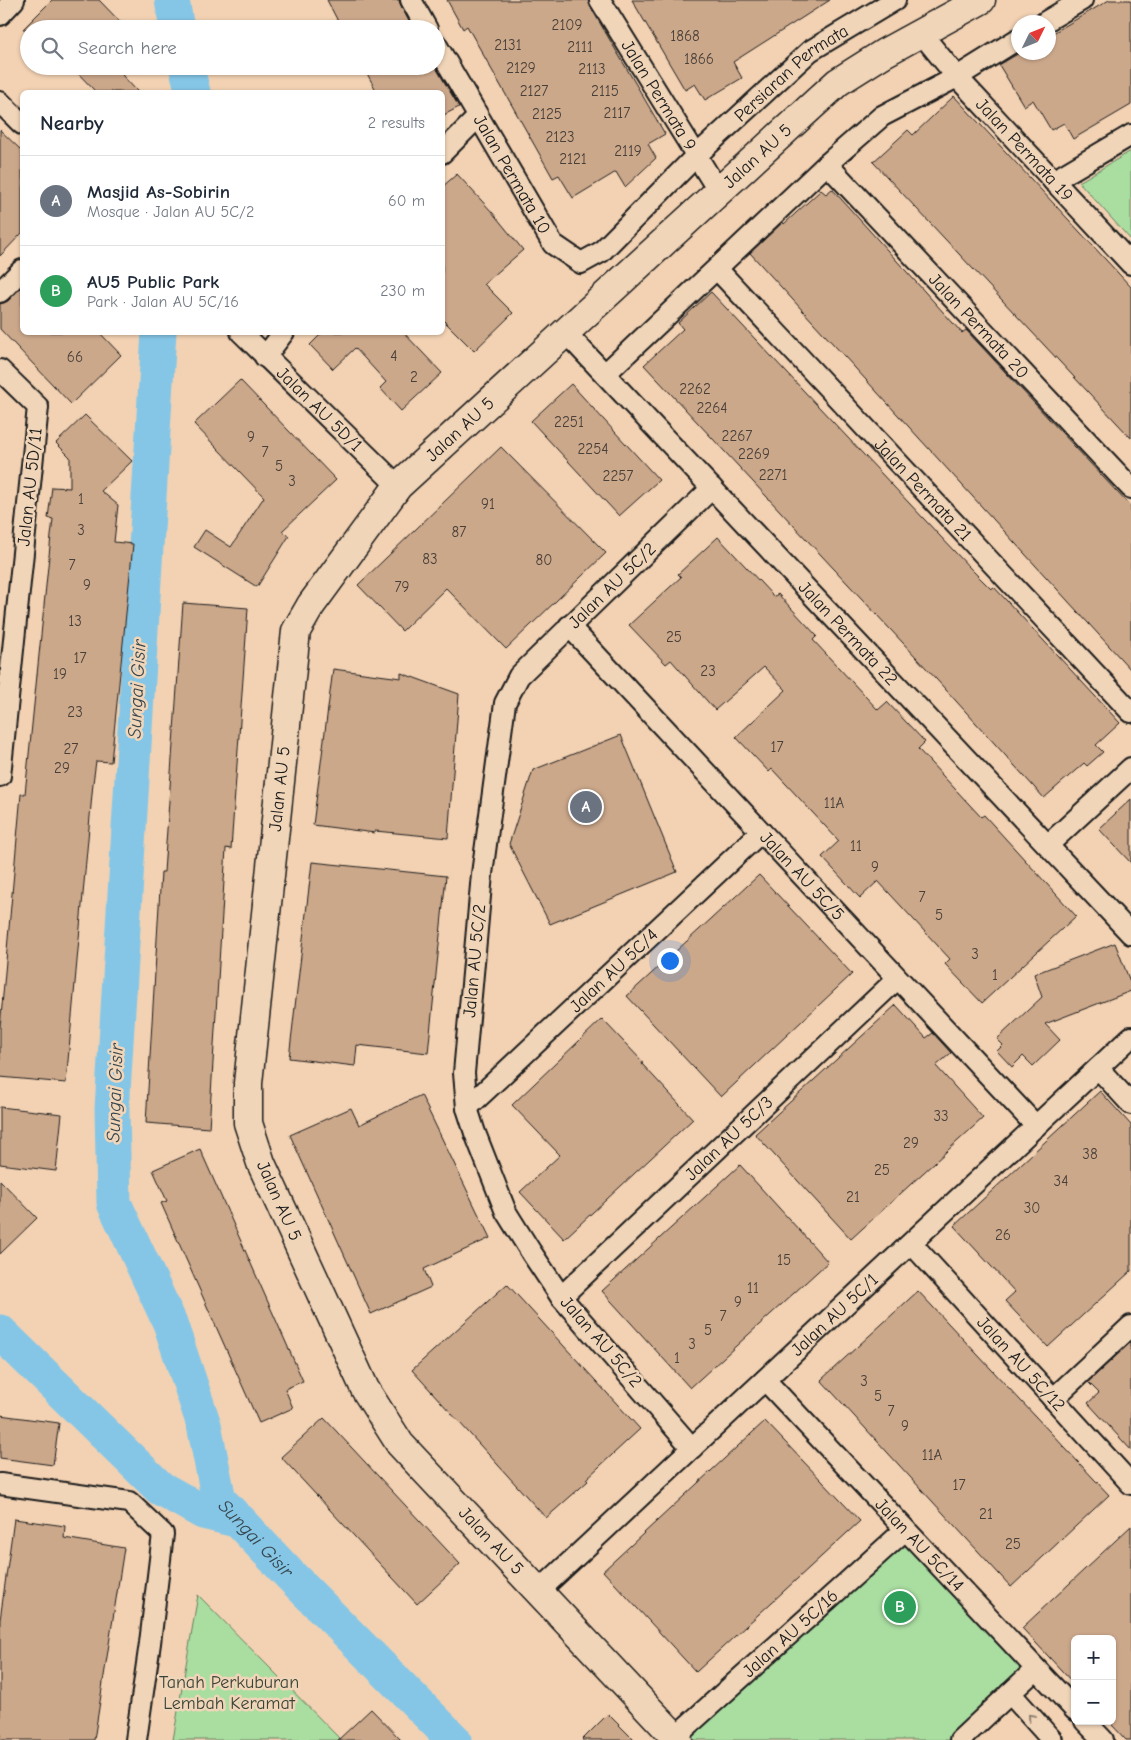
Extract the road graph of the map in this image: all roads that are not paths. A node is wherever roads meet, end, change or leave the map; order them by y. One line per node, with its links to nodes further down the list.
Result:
1 (14, 0): 8 (street)
2 (411, 0): 9 (street)
3 (600, 0): 19 (street, Jalan Permata 9)
4 (895, 0): 19 (street, Persiaran Permata)
5 (981, 0): 10 (main road, Jalan AU 5)
6 (1082, 0): 7 (street)
7 (1056, 15)
8 (0, 16)
9 (423, 20)
10 (921, 33): 13 (street, Jalan Permata 19); 22 (main road, Jalan AU 5)
11 (1011, 43): 13 (street)
12 (445, 60): 15 (street, Jalan Permata 10)
13 (957, 77): 20 (street); 21 (street, Jalan Permata 19)
14 (0, 102): 16 (street)
15 (478, 117): 18 (street); 19 (street, Jalan Permata 10)
16 (20, 122)
17 (1131, 134): 21 (street)
18 (445, 150)
19 (696, 156): 22 (street, Jalan Permata 9)
20 (827, 164): 24 (street); 35 (street, Jalan Permata 20)
21 (1054, 181): 23 (street, Jalan Permata 19)
22 (719, 192): 27 (main road, Jalan AU 5)
23 (1131, 264)
24 (717, 269): 32 (street); 38 (street, Jalan Permata 21)
25 (20, 272): 26 (street)
26 (0, 292)
27 (566, 333): 32 (street, Jalan Permata 22); 33 (main road, Jalan AU 5)
28 (244, 335): 30 (street, Jalan AU 5D/1)
29 (282, 335): 30 (street)
30 (265, 357): 33 (street, Jalan AU 5D/1)
31 (0, 370): 37 (street, Jalan AU 5D/11)
32 (605, 374): 34 (street, Jalan Permata 22)
33 (398, 486): 59 (main road, Jalan AU 5)
34 (712, 488): 36 (street, Jalan AU 5C/2); 42 (street, Jalan Permata 22)
35 (1131, 488)
36 (568, 626): 41 (street, Jalan AU 5C/5); 48 (street, Jalan AU 5C/2)
37 (5, 674): 40 (street, Jalan AU 5D/11)
38 (1131, 712)
39 (1131, 768): 42 (street)
40 (0, 776)
41 (761, 832): 44 (street, Jalan AU 5C/5); 48 (street, Jalan AU 5C/4)
42 (1048, 844): 43 (street, Jalan Permata 22)
43 (1131, 934)
44 (897, 979): 49 (street, Jalan AU 5C/5); 51 (street, Jalan AU 5C/3)
45 (1131, 1037): 46 (street, Jalan AU 5C/1)
46 (1098, 1068): 47 (street); 49 (street, Jalan AU 5C/1)
47 (1131, 1104)
48 (467, 1108): 51 (street, Jalan AU 5C/2)
49 (1036, 1126): 50 (street, Jalan AU 5C/1)
50 (912, 1244): 53 (street, Jalan AU 5C/1); 54 (street, Jalan AU 5C/12)
51 (561, 1297): 55 (street, Jalan AU 5C/2)
52 (1131, 1326): 54 (street)
53 (765, 1380): 55 (street, Jalan AU 5C/1); 58 (street, Jalan AU 5C/14)
54 (1053, 1399): 57 (street, Jalan AU 5C/12)
55 (692, 1448): 59 (street, Jalan AU 5C/1)
56 (0, 1484): 65 (street)
57 (1131, 1484)
58 (905, 1530): 60 (street, Jalan AU 5C/14); 64 (street, Jalan AU 5C/16)
59 (538, 1592): 64 (main road, Jalan AU 5)
60 (1036, 1669): 61 (street); 62 (street, Jalan AU 5C/14)
61 (1010, 1693): 66 (street); 67 (street, one-way to 61)
62 (1071, 1706)
63 (1089, 1725): 68 (street)
64 (676, 1738)
65 (136, 1740)
66 (960, 1740)
67 (1052, 1740)
68 (1103, 1740)

